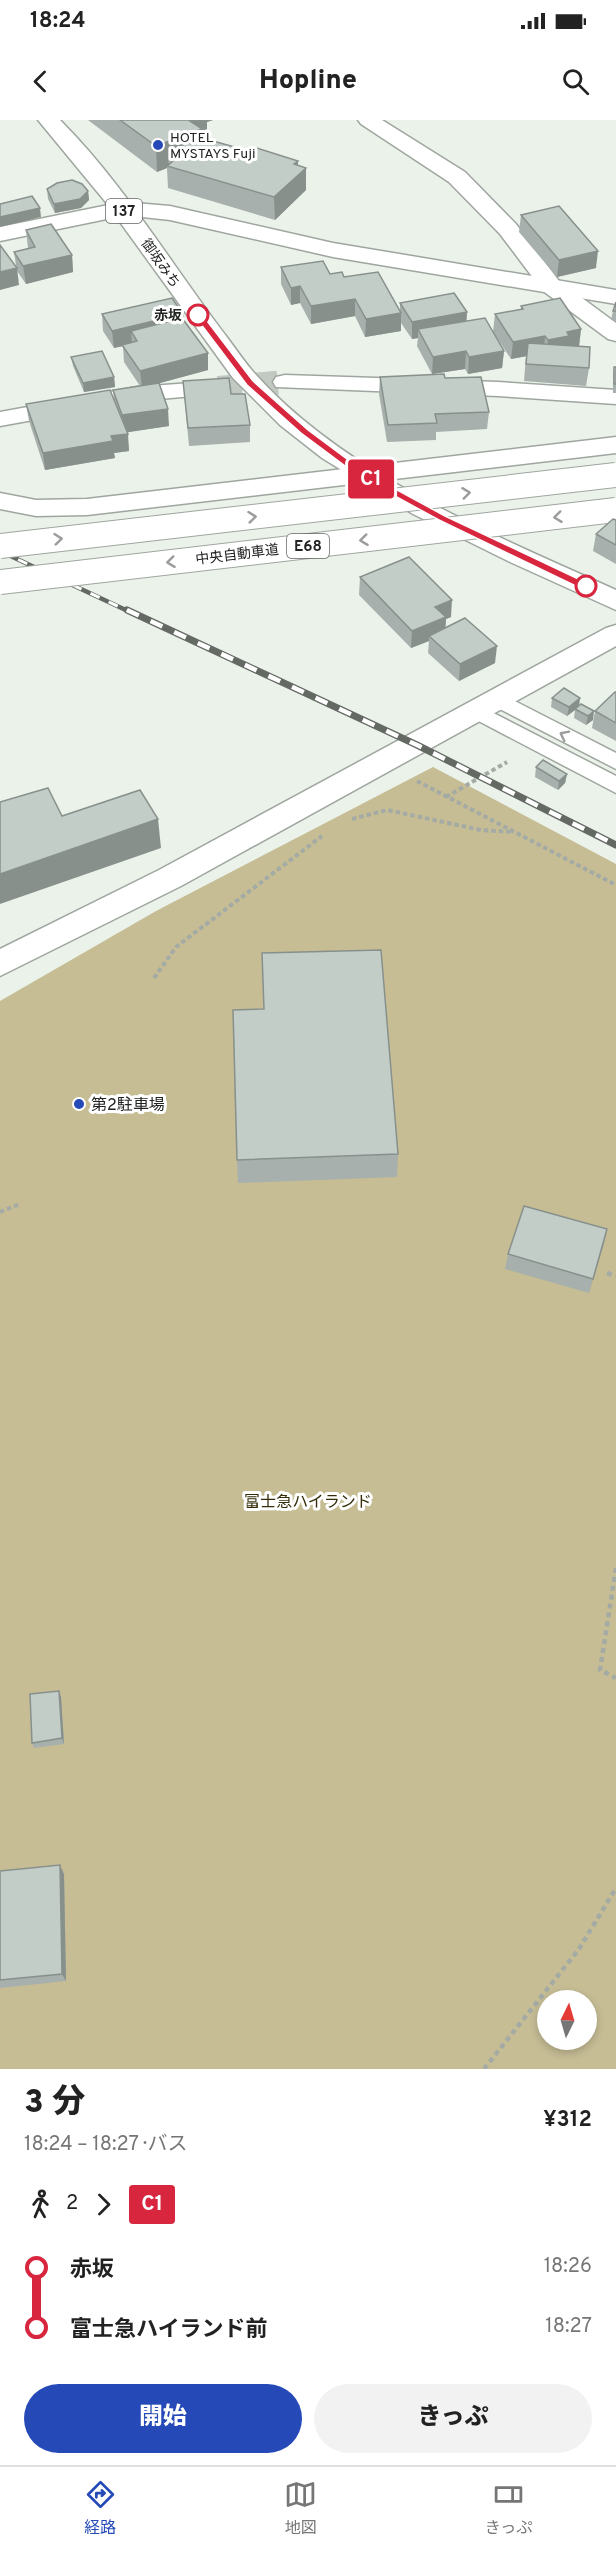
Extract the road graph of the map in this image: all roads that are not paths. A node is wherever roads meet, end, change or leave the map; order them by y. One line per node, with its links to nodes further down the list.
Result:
1 (48, 120): 3 (main road, 御坂みち / 137)
2 (368, 120): 5 (main road)
3 (123, 209): 4 (main road); 5 (main road); 13 (main road, 御坂みち / 137)
4 (0, 234)
5 (551, 286): 6 (main road); 7 (main road)
6 (616, 297)
7 (616, 334)
8 (285, 382): 10 (main road)
9 (218, 388): 11 (main road)
10 (616, 397)
11 (0, 418)
12 (616, 445): 13 (main road)
13 (363, 475): 15 (main road); 19 (main road, 御坂みち / 137)
14 (616, 475): 17 (main road, E68, one-way to 14, bridge)
15 (0, 501)
16 (616, 510): 18 (main road, 中央自動車道 / E68, one-way to 18, bridge)
17 (0, 546)
18 (0, 582)
19 (616, 601)
20 (616, 634): 21 (main road)
21 (489, 706): 22 (lane, one-way to 21); 23 (lane); 24 (main road)
22 (616, 762)
23 (616, 785)
24 (0, 964)

